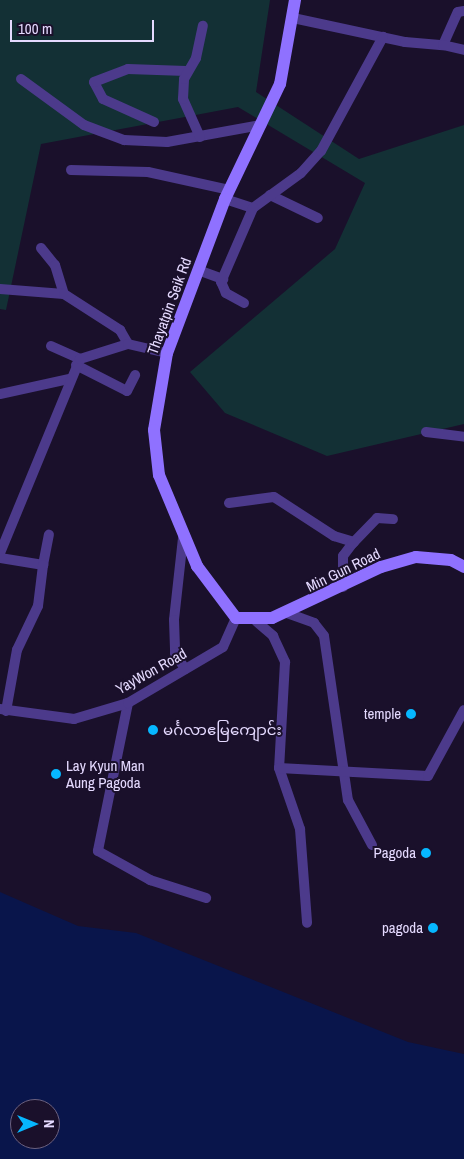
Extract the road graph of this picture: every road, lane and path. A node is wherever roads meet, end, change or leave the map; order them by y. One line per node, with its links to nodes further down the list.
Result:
1 (295, 0): 3 (street, Thayatpin Seik Rd)
2 (464, 11): 6 (street)
3 (293, 18): 5 (street); 11 (street, Thayatpin Seik Rd)
4 (203, 26): 8 (street)
5 (382, 37): 6 (street); 15 (street)
6 (443, 45): 7 (street)
7 (464, 50)
8 (186, 71): 10 (street); 12 (street)
9 (21, 79): 12 (street)
10 (154, 122)
11 (262, 125): 12 (street); 14 (street, Thayatpin Seik Rd)
12 (200, 137)
13 (71, 170): 14 (street)
14 (227, 194): 16 (street); 19 (street, Thayatpin Seik Rd)
15 (270, 195): 16 (street); 17 (street)
16 (253, 208): 20 (street)
17 (318, 218)
18 (41, 248): 22 (street)
19 (198, 270): 20 (street); 26 (street, Thayatpin Seik Rd)
20 (223, 279): 23 (street)
21 (0, 289): 22 (street)
22 (64, 294): 24 (street)
23 (244, 303)
24 (128, 344): 26 (street); 27 (street)
25 (51, 346): 27 (street)
26 (167, 353): 36 (street, Thayatpin Seik Rd)
27 (78, 362): 28 (street); 29 (street)
28 (135, 375)
29 (69, 379): 30 (street); 38 (street)
30 (0, 394)
31 (426, 432): 32 (street)
32 (464, 438)
33 (229, 503): 37 (street)
34 (393, 519): 37 (street)
35 (49, 535): 40 (street)
36 (183, 538): 44 (street, Thayatpin Seik Rd); 46 (street)
37 (354, 542): 42 (street)
38 (0, 553)
39 (0, 558): 40 (street)
40 (44, 565): 48 (street)
41 (463, 565): 42 (street, Min Gun Road)
42 (343, 587): 43 (street, Min Gun Road)
43 (287, 613): 45 (street, Min Gun Road); 51 (street)
44 (236, 618): 45 (street, Min Gun Road); 46 (street, YayWon Road)
45 (256, 621): 50 (street)
46 (185, 669): 47 (street, YayWon Road)
47 (128, 703): 48 (street, YayWon Road); 53 (street)
48 (3, 710)
49 (464, 710): 51 (street)
50 (279, 768): 51 (street); 54 (street)
51 (345, 773): 52 (street)
52 (372, 845)
53 (206, 898)
54 (307, 923)

